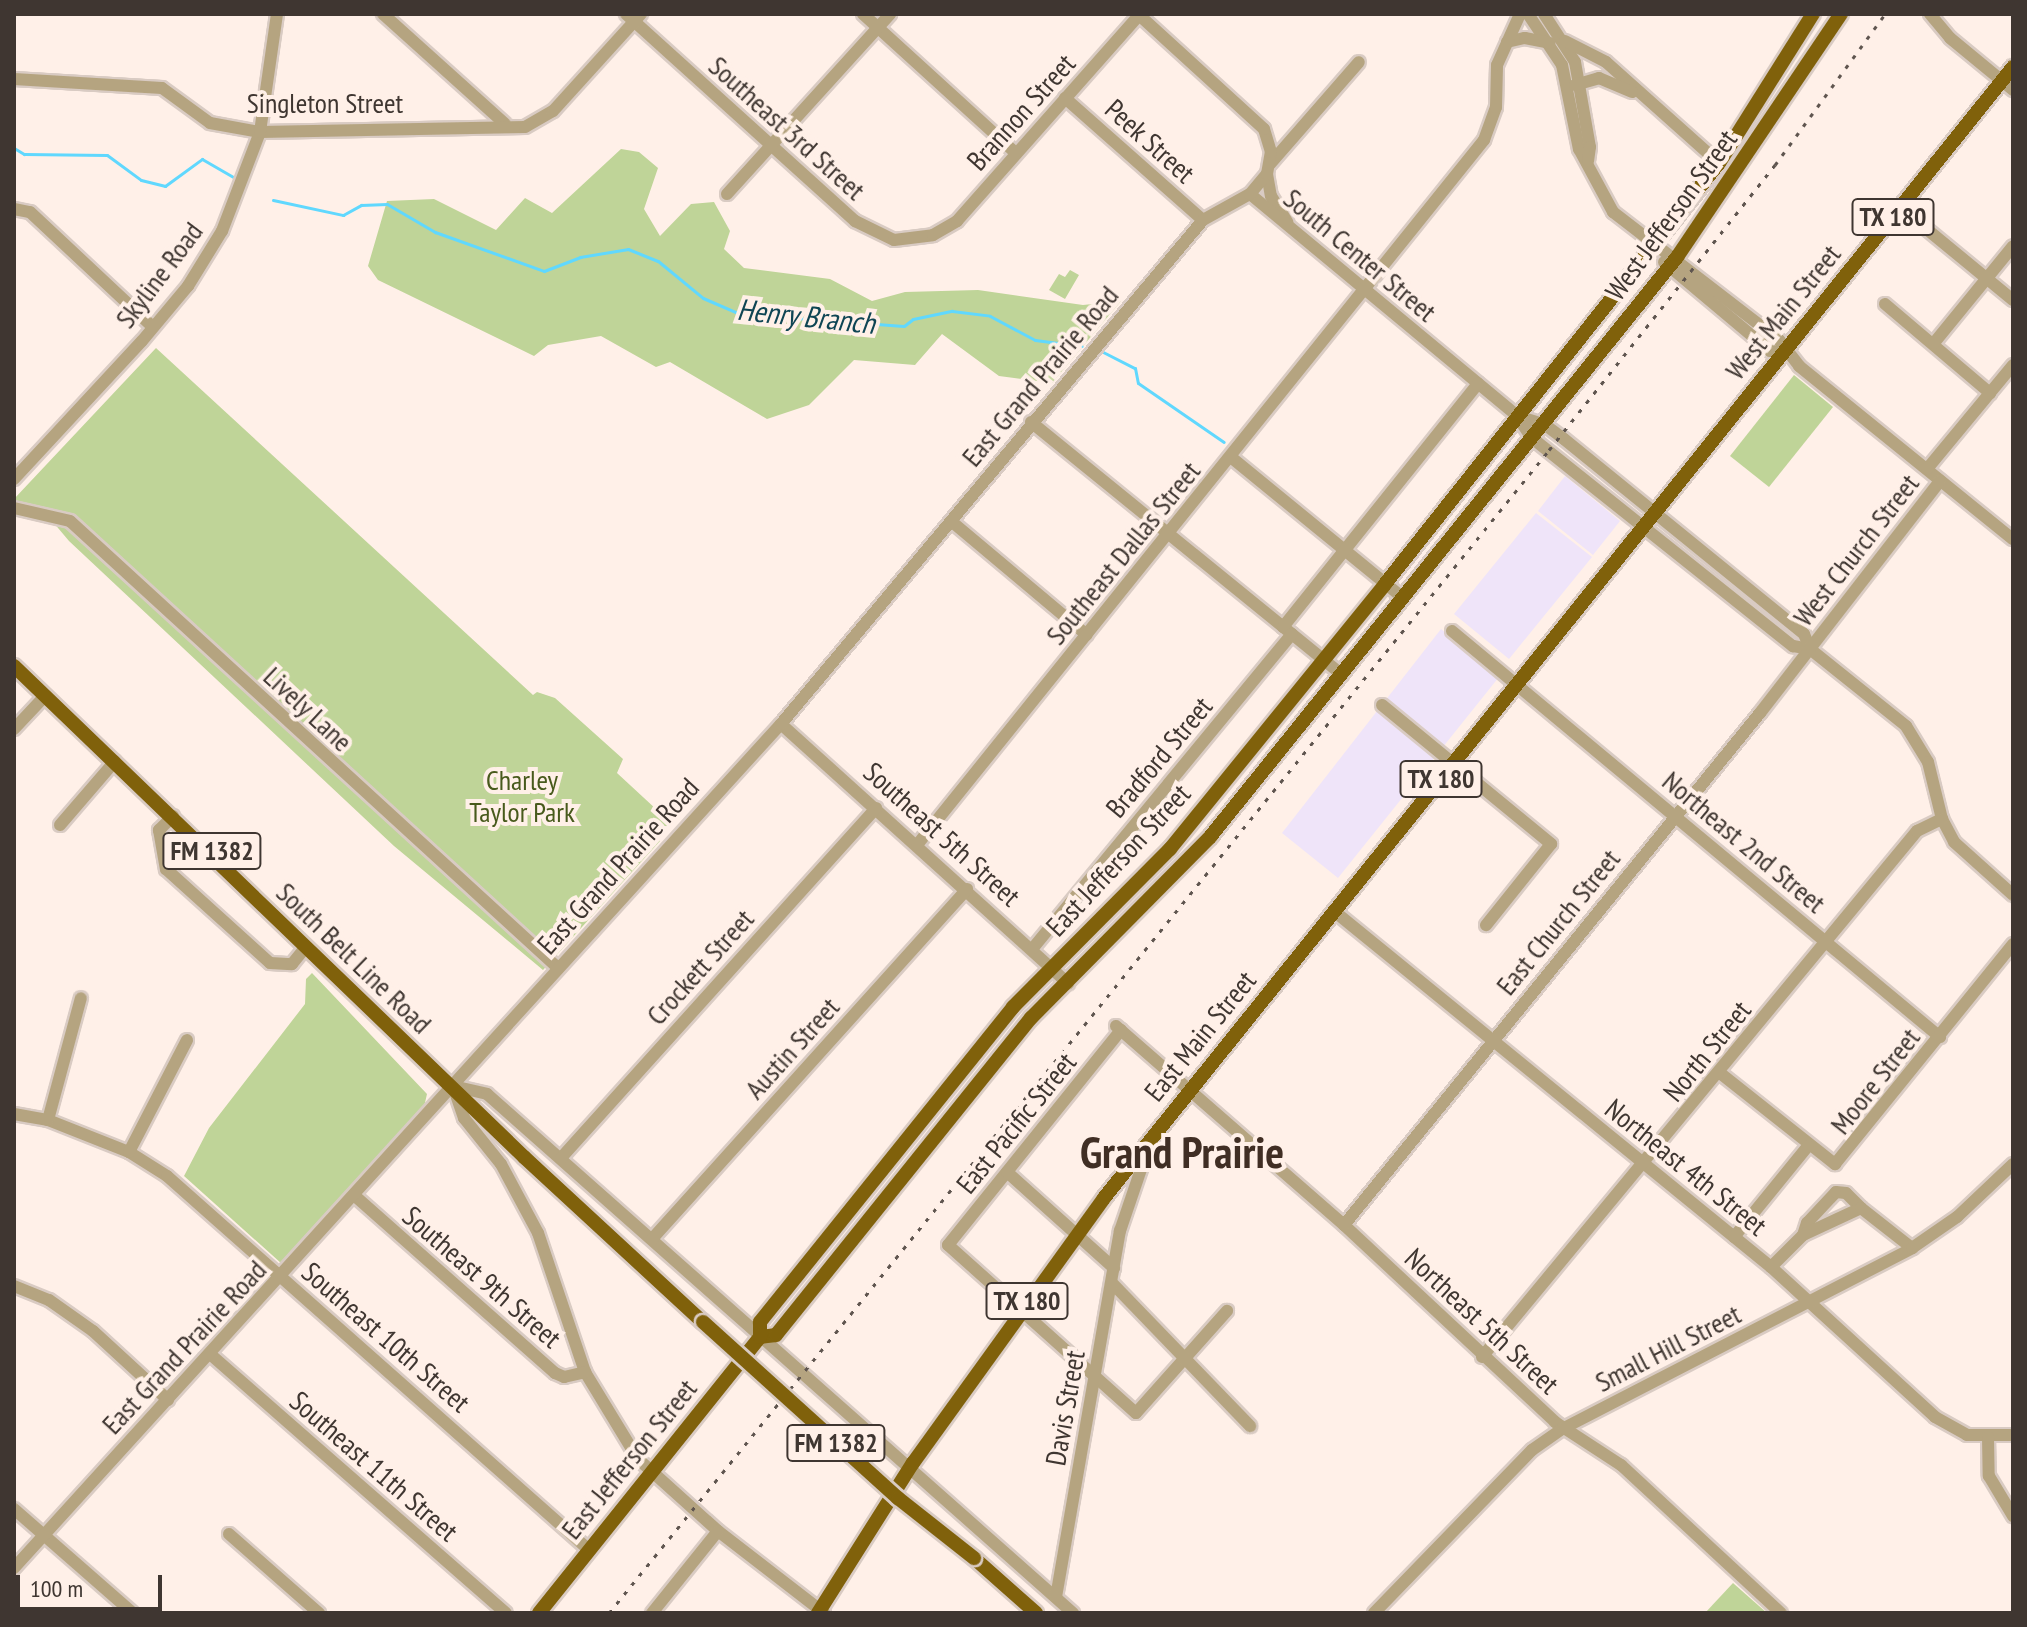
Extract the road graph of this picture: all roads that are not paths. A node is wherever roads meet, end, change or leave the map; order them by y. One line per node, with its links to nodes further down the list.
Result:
1 (277, 14): 28 (street, Skyline Road)
2 (383, 14): 27 (street)
3 (863, 14): 13 (street)
4 (890, 14): 13 (street)
5 (1139, 14): 25 (street, Brannon Street); 33 (street, South Center Street)
6 (1520, 14): 15 (street, Southeast Dallas Street)
7 (1528, 14): 16 (street)
8 (1544, 14): 14 (street)
9 (1813, 14): 32 (main road, West Jefferson Street)
10 (1930, 14): 23 (street)
11 (1838, 15): 43 (main road, West Jefferson Street)
12 (634, 17): 27 (street, Singleton Street); 29 (street, Southeast 3rd Street)
13 (877, 27): 29 (street); 30 (street)
14 (1565, 41): 18 (street); 22 (street)
15 (1507, 42): 16 (street); 45 (street, Southeast Dallas Street)
16 (1550, 43): 24 (street)
17 (1359, 62): 33 (street)
18 (1606, 62): 20 (street); 26 (street)
19 (2013, 67): 23 (main road, West Main Street / TX 180)
20 (1599, 78): 22 (street); 26 (street)
21 (14, 79): 28 (street, Singleton Street)
22 (1581, 84): 24 (street); 31 (street)
23 (2008, 86): 36 (main road, West Main Street / TX 180)
24 (1566, 87): 31 (street)
25 (1065, 98): 30 (street, Brannon Street); 38 (street, Peek Street)
26 (1652, 103): 32 (street)
27 (505, 124): 28 (street, Singleton Street)
28 (260, 132): 48 (street, Skyline Road)
29 (771, 145): 34 (street); 40 (street, Southeast 3rd Street)
30 (1016, 153): 40 (street, Brannon Street)
31 (1588, 161): 41 (street)
32 (1719, 163): 41 (main road, West Jefferson Street)
33 (1269, 169): 35 (street, South Center Street); 39 (street)
34 (727, 194)
35 (1250, 194): 38 (street, East Grand Prairie Road); 39 (street, South Center Street)
36 (1901, 208): 44 (street); 50 (main road, West Main Street / TX 180)
37 (14, 209): 48 (street)
38 (1203, 220): 55 (street, East Grand Prairie Road)
39 (1289, 227): 45 (street, South Center Street)
40 (933, 235)
41 (1654, 246): 43 (street); 54 (main road, West Jefferson Street)
42 (2013, 246): 44 (street)
43 (1672, 262): 50 (street); 56 (main road, West Jefferson Street)
44 (1987, 278): 46 (street); 49 (street)
45 (1365, 290): 52 (street, South Center Street); 58 (street, Southeast Dallas Street)
46 (2013, 300)
47 (1885, 304): 49 (street)
48 (153, 327): 60 (street, Skyline Road)
49 (1934, 343): 53 (street)
50 (1784, 352): 59 (street); 63 (main road, West Main Street / TX 180)
51 (2013, 365): 53 (street, West Church Street)
52 (1478, 384): 54 (street, South Center Street); 67 (street, Bradford Street)
53 (1990, 393): 59 (street, West Church Street)
54 (1517, 416): 56 (street, South Center Street); 57 (street, South Center Street); 68 (main road, East Jefferson Street)
55 (1031, 422): 64 (street, East Grand Prairie Road); 65 (street)
56 (1544, 424): 57 (main road, West Jefferson Street); 63 (street, South Center Street)
57 (1532, 438): 63 (street, South Center Street); 69 (main road, East Jefferson Street)
58 (1232, 458): 65 (street, Southeast Dallas Street); 67 (street)
59 (1927, 469): 61 (street)
60 (14, 479)
61 (1940, 481): 66 (street); 73 (street, West Church Street)
62 (14, 508): 105 (street, Lively Lane)
63 (1649, 520): 73 (street); 77 (main road, East Main Street / TX 180)
64 (951, 521): 72 (street); 81 (street, East Grand Prairie Road)
65 (1170, 535): 70 (street); 72 (street, Southeast Dallas Street)
66 (2013, 539)
67 (1344, 551): 68 (street); 70 (street, Bradford Street)
68 (1385, 584): 69 (street); 74 (main road, East Jefferson Street)
69 (1403, 598): 76 (main road, East Jefferson Street)
70 (1287, 630): 74 (street); 103 (street, Bradford Street)
71 (1452, 631): 77 (street, Northeast 2nd Street)
72 (1087, 635): 94 (street, Southeast Dallas Street)
73 (1810, 649): 90 (street, East Church Street); 91 (street)
74 (1323, 660): 76 (street); 80 (main road, East Jefferson Street)
75 (14, 666): 78 (main road, South Belt Line Road / FM 1382)
76 (1342, 675): 82 (main road, East Jefferson Street)
77 (1516, 685): 85 (main road, East Main Street / TX 180); 90 (street, Northeast 2nd Street)
78 (44, 697): 83 (street); 84 (main road, South Belt Line Road / FM 1382)
79 (1382, 705): 85 (street)
80 (1282, 711): 82 (main road); 86 (main road, East Jefferson Street)
81 (781, 724): 88 (street, Southeast 5th Street); 105 (street, East Grand Prairie Road)
82 (1300, 726): 87 (main road, East Jefferson Street)
83 (14, 729)
84 (115, 761): 89 (main road, South Belt Line Road / FM 1382); 92 (street)
85 (1453, 763): 98 (main road, East Main Street / TX 180); 99 (street)
86 (1233, 773): 87 (main road); 93 (main road, East Jefferson Street)
87 (1251, 787): 95 (main road, East Jefferson Street)
88 (876, 808): 94 (street, Southeast 5th Street); 121 (street, Crockett Street)
89 (173, 816): 102 (main road, South Belt Line Road / FM 1382); 102 (street)
90 (1674, 816): 100 (street, Northeast 2nd Street); 110 (street, East Church Street)
91 (1942, 819): 97 (street); 100 (street, North Street)
92 (60, 825)
93 (1183, 834): 95 (main road); 104 (main road, East Jefferson Street)
94 (917, 845): 96 (street, Southeast 5th Street)
95 (1197, 851): 106 (main road, East Jefferson Street)
96 (967, 889): 103 (street, Southeast 5th Street); 131 (street, Austin Street)
97 (2013, 895)
98 (1334, 911): 110 (street, Northeast 4th Street); 113 (main road, East Main Street / TX 180)
99 (1486, 925)
100 (1826, 941): 108 (street, Northeast 2nd Street); 111 (street, North Street)
101 (2013, 944): 108 (street, Moore Street)
102 (305, 948): 112 (main road, South Belt Line Road / FM 1382)
103 (1033, 948): 104 (street, Southeast 5th Street)
104 (1052, 967): 106 (street, Southeast 5th Street); 114 (main road, East Jefferson Street)
105 (558, 968): 112 (street, East Grand Prairie Road)
106 (1068, 983): 115 (main road, East Jefferson Street)
107 (81, 998): 117 (street)
108 (1940, 1037): 119 (street, Moore Street)
109 (187, 1040): 120 (street)
110 (1492, 1042): 123 (street, Northeast 4th Street); 127 (street, East Church Street)
111 (1720, 1073): 119 (street); 123 (street, North Street)
112 (453, 1086): 121 (street, South Belt Line Road / FM 1382); 125 (street, East Grand Prairie Road); 145 (street, Southeast 9th Street); 168 (main road, South Belt Line Road / FM 1382, bridge)
113 (1188, 1091): 118 (main road, East Main Street / TX 180); 124 (street, East Pacific Street); 127 (street, Northeast 5th Street)
114 (941, 1096): 115 (main road); 141 (main road, East Jefferson Street)
115 (956, 1109): 141 (main road, East Jefferson Street)
116 (14, 1114): 117 (street, Southeast 10th Street)
117 (48, 1120): 120 (street, Southeast 10th Street)
118 (1152, 1136): 128 (main road, East Main Street / TX 180); 134 (street, Davis Street)
119 (1808, 1146): 130 (street, Moore Street)
120 (129, 1152): 135 (street, Southeast 10th Street)
121 (561, 1158): 131 (street, South Belt Line Road / FM 1382)
122 (2013, 1164): 132 (street, Small Hill Street)
123 (1646, 1165): 130 (street, Northeast 4th Street); 143 (street, North Street)
124 (1007, 1172): 128 (street); 139 (street, East Pacific Street)
125 (355, 1196): 135 (street, East Grand Prairie Road); 145 (street, Southeast 9th Street)
126 (1861, 1208): 129 (street); 129 (street); 132 (street)
127 (1344, 1225): 143 (street, Northeast 5th Street)
128 (1077, 1234): 134 (street); 139 (main road, East Main Street / TX 180)
129 (1803, 1235): 133 (street)
130 (1734, 1237): 133 (street, Northeast 4th Street)
131 (652, 1239): 141 (street, South Belt Line Road / FM 1382)
132 (1912, 1248): 138 (street, Small Hill Street)
133 (1771, 1267): 138 (street, Northeast 4th Street)
134 (1114, 1268): 136 (street, Davis Street)
135 (281, 1277): 142 (street, East Grand Prairie Road); 159 (street, Southeast 10th Street)
136 (1112, 1283): 144 (street); 146 (street, Davis Street)
137 (14, 1286): 147 (street)
138 (1812, 1302): 149 (street, Small Hill Street); 151 (street, Northeast 4th Street)
139 (1021, 1310): 146 (street); 152 (main road, East Main Street / TX 180)
140 (1227, 1311): 144 (street)
141 (760, 1337): 152 (street, South Belt Line Road / FM 1382); 153 (main road, East Jefferson Street)
142 (210, 1354): 147 (street, East Grand Prairie Road); 165 (street, Southeast 11th Street)
143 (1482, 1357): 149 (street, Northeast 5th Street)
144 (1186, 1358): 146 (street); 148 (street)
145 (585, 1372): 153 (street, Southeast 9th Street)
146 (1095, 1377): 161 (street, Davis Street)
147 (168, 1400): 158 (street, East Grand Prairie Road)
148 (1250, 1426)
149 (1564, 1428): 170 (street, Small Hill Street); 171 (street, Northeast 5th Street)
150 (2013, 1435): 151 (street, Northeast 4th Street)
151 (1988, 1437): 155 (street)
152 (908, 1471): 161 (street, FM 1382); 162 (main road, East Main Street / TX 180)
153 (652, 1472): 156 (street, Southeast 9th Street); 159 (main road, East Jefferson Street)
154 (14, 1509): 158 (street)
155 (2013, 1516)
156 (718, 1531): 162 (street, Southeast 9th Street); 167 (street)
157 (229, 1534): 164 (street)
158 (44, 1535): 160 (street, East Grand Prairie Road); 163 (street)
159 (589, 1550): 166 (main road, East Jefferson Street)
160 (14, 1568)
161 (1056, 1597): 169 (street, FM 1382)
162 (821, 1612)
163 (133, 1613)
164 (319, 1613)
165 (506, 1613)
166 (539, 1613)
167 (652, 1613)
168 (1036, 1613)
169 (1073, 1613)
170 (1374, 1613)
171 (1781, 1613)

